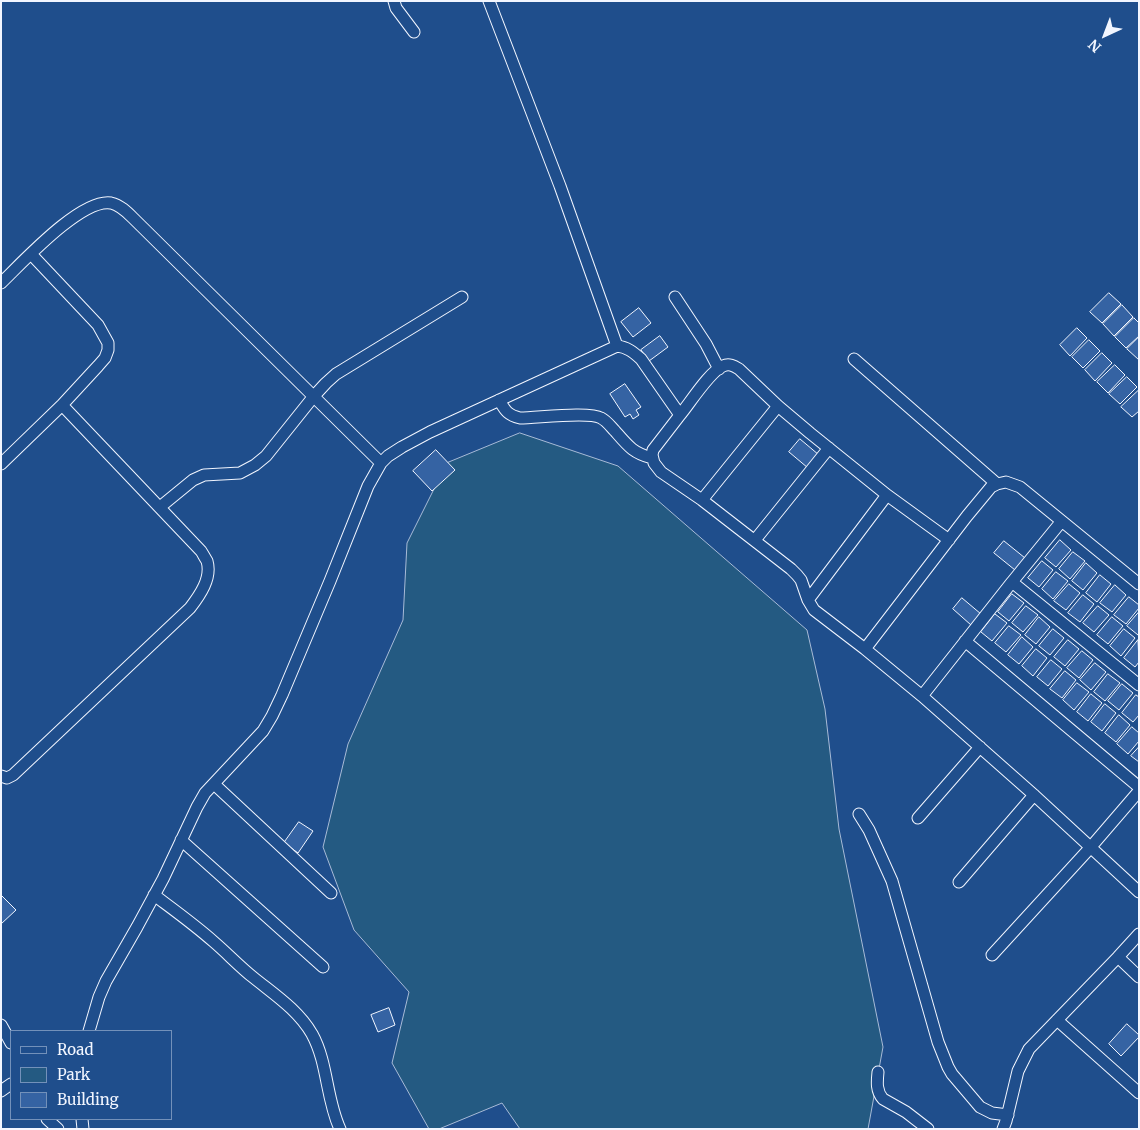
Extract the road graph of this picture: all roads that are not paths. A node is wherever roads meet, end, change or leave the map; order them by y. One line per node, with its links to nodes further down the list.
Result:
1 (394, 1): 3 (street)
2 (489, 1): 8 (street)
3 (414, 32)
4 (31, 254): 5 (street); 11 (street); 13 (street)
5 (1, 283)
6 (462, 297): 11 (street)
7 (675, 297): 10 (street)
8 (616, 346): 12 (street); 15 (street)
9 (854, 359): 20 (street)
10 (718, 369): 14 (street); 15 (street)
11 (314, 396): 18 (street); 23 (street)
12 (499, 400): 17 (street); 18 (street)
13 (62, 405): 19 (street); 23 (street)
14 (778, 406): 16 (street); 22 (street)
15 (680, 415): 17 (street)
16 (829, 448): 21 (street); 25 (street)
17 (652, 458): 22 (street)
18 (381, 462): 36 (street)
19 (1, 464)
20 (997, 484): 24 (street); 26 (street)
21 (887, 495): 26 (street); 29 (street)
22 (702, 500): 25 (street)
23 (160, 507): 35 (street)
24 (1061, 522): 27 (street); 28 (street)
25 (755, 540): 29 (street)
26 (949, 540): 31 (street)
27 (1012, 582): 30 (street); 32 (street)
28 (1139, 584)
29 (808, 600): 31 (street)
30 (965, 641): 33 (street); 37 (street)
31 (864, 649): 33 (street)
32 (1139, 685)
33 (922, 696): 34 (street)
34 (980, 747): 39 (street); 41 (street)
35 (1, 776)
36 (214, 784): 42 (street); 46 (street)
37 (1139, 787)
38 (1139, 791): 43 (street)
39 (1034, 795): 43 (street); 44 (street)
40 (859, 814): 59 (street)
41 (918, 818)
42 (181, 840): 47 (street); 51 (street)
43 (1090, 848): 45 (street); 49 (street)
44 (959, 882)
45 (1139, 892)
46 (331, 893)
47 (154, 895): 55 (street); 62 (street)
48 (1139, 934): 50 (street)
49 (992, 955)
50 (1118, 957): 52 (street); 53 (street)
51 (323, 967)
52 (1139, 976)
53 (1057, 1020): 58 (street); 59 (street)
54 (1, 1025): 56 (street)
55 (89, 1030)
56 (10, 1042)
57 (878, 1072): 63 (street)
58 (1139, 1093)
59 (1008, 1115): 64 (street)
60 (48, 1120): 61 (street)
61 (58, 1129)
62 (340, 1129)
63 (928, 1129)
64 (1003, 1129)

